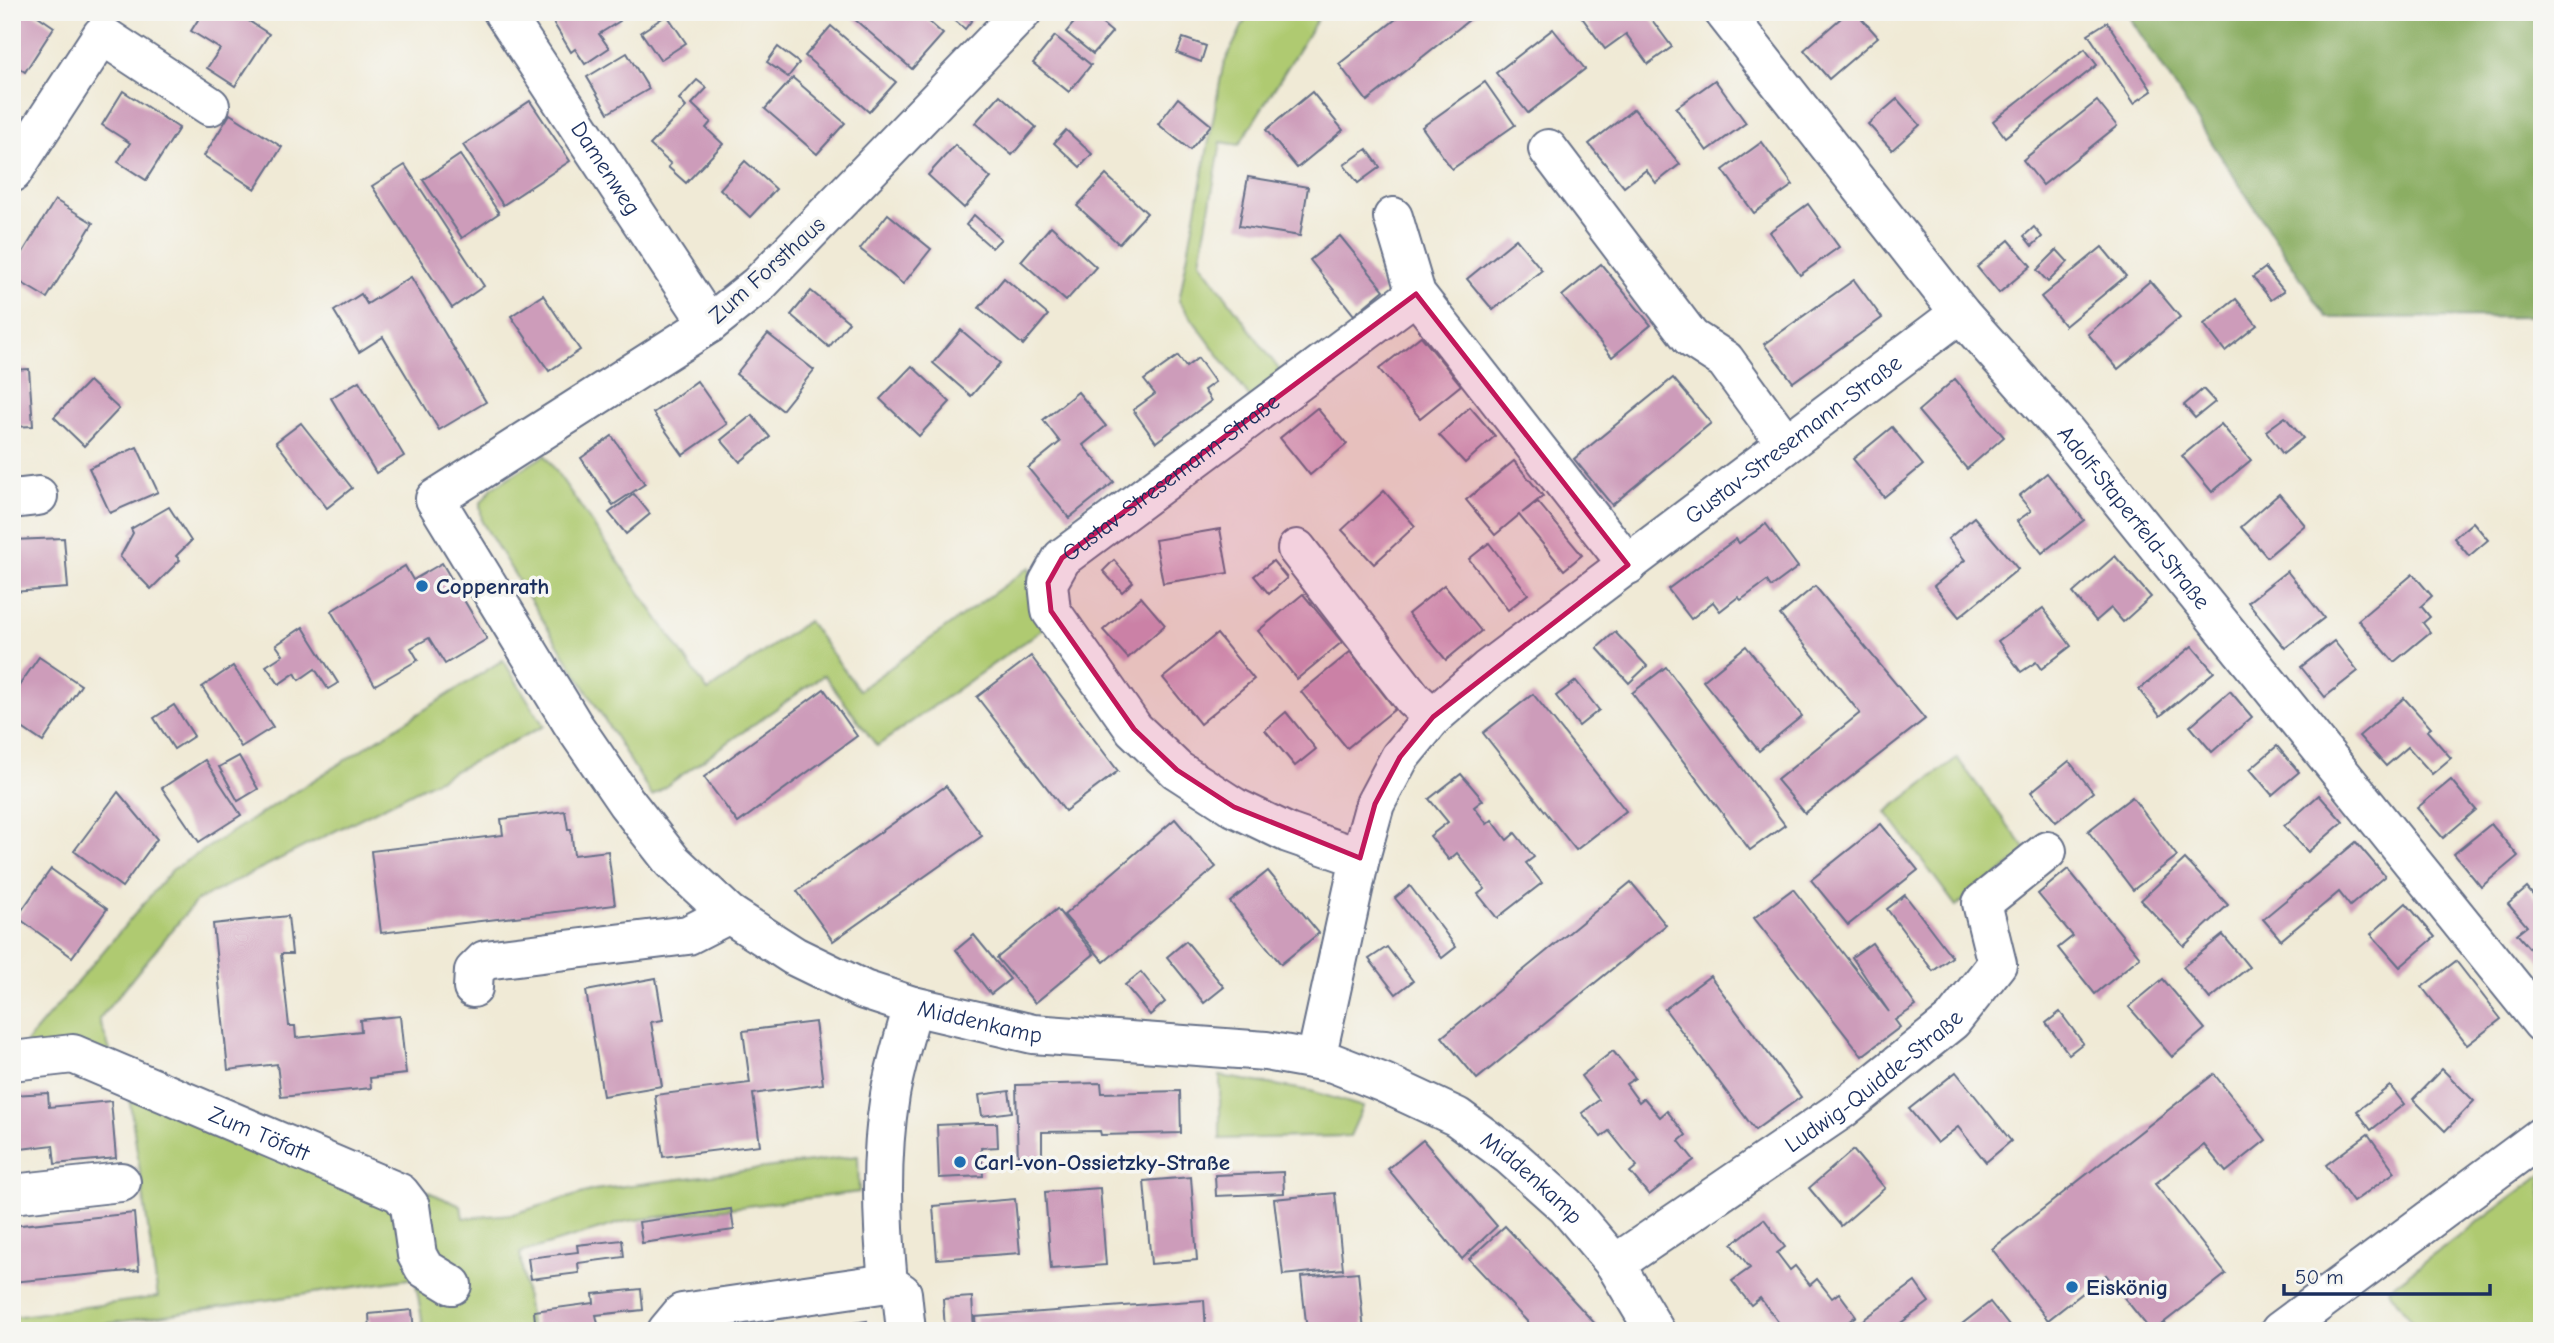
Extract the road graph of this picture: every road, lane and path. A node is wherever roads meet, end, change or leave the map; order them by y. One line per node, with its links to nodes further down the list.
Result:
1 (503, 12): 10 (street, Damenweg)
2 (1022, 12): 10 (street, Zum Forsthaus)
3 (1724, 12): 9 (street, Adolf-Staperfeld-Straße)
4 (210, 106): 6 (street)
5 (1548, 149): 11 (street)
6 (12, 173)
7 (1393, 217): 8 (street)
8 (1416, 294): 14 (street); 17 (street, Gustav-Stresemann-Straße)
9 (1961, 313): 11 (street, Gustav-Stresemann-Straße); 21 (street, Adolf-Staperfeld-Straße)
10 (709, 324): 12 (street, Zum Forsthaus)
11 (1786, 444): 14 (street, Gustav-Stresemann-Straße)
12 (435, 499): 18 (street, Middenkamp)
13 (1297, 550): 15 (street)
14 (1628, 565): 15 (street, Gustav-Stresemann-Straße)
15 (1433, 717): 17 (street, Gustav-Stresemann-Straße)
16 (2047, 851): 27 (street, Ludwig-Quidde-Straße)
17 (1360, 858): 22 (street, Gustav-Stresemann-Straße)
18 (729, 914): 19 (street); 20 (street, Middenkamp)
19 (472, 988)
20 (913, 1006): 22 (street, Middenkamp); 28 (street)
21 (2542, 1023)
22 (1316, 1059): 27 (street, Middenkamp)
23 (12, 1061): 29 (street, Zum Töfatt)
24 (2542, 1136): 33 (street)
25 (121, 1182): 26 (street)
26 (12, 1195)
27 (1615, 1264): 32 (street, Middenkamp)
28 (888, 1283): 30 (street); 31 (street)
29 (452, 1285)
30 (667, 1331)
31 (906, 1331)
32 (1655, 1331)
33 (2280, 1331)

